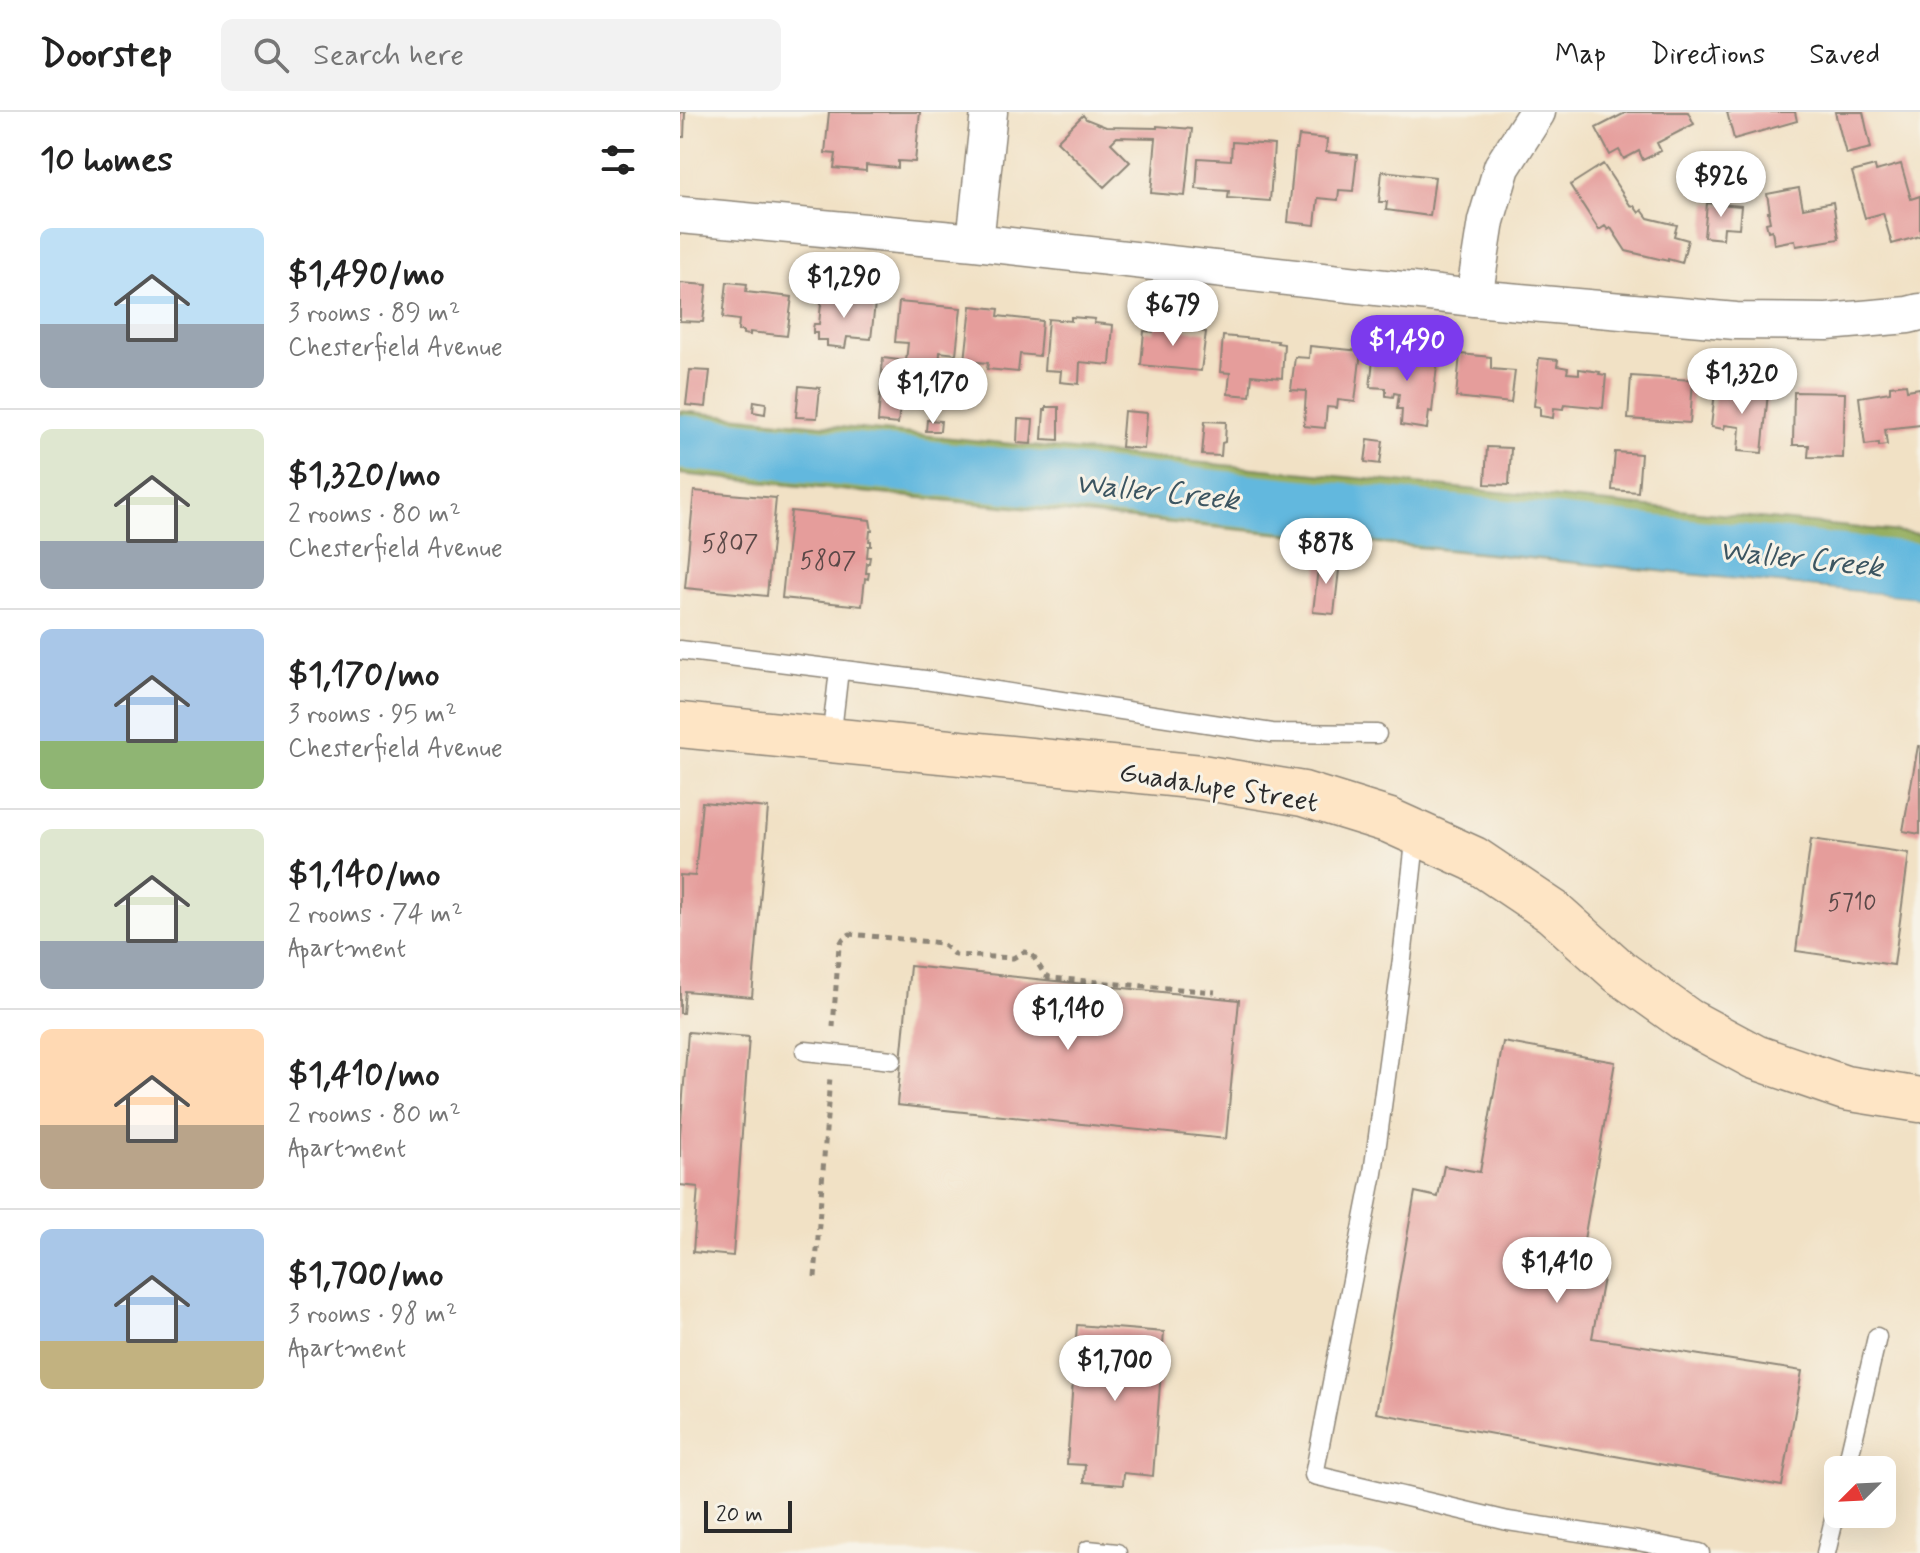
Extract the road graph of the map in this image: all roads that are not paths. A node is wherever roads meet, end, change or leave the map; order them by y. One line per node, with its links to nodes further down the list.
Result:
1 (989, 112): 4 (street)
2 (1537, 112): 5 (street)
3 (680, 215): 4 (street)
4 (975, 242): 5 (street)
5 (1474, 298): 6 (street)
6 (1920, 312)
7 (680, 650): 8 (lane)
8 (839, 670): 10 (lane); 11 (lane)
9 (680, 725): 11 (street, Guadalupe Street)
10 (1377, 734)
11 (831, 740): 12 (street, Guadalupe Street)
12 (1416, 833): 15 (street, Guadalupe Street); 21 (lane)
13 (805, 1051): 14 (lane)
14 (892, 1060)
15 (1920, 1100)
16 (1877, 1337): 17 (lane)
17 (1849, 1456)
18 (1832, 1528): 22 (lane)
19 (1088, 1551): 20 (lane)
20 (1117, 1553)
21 (1700, 1553)
22 (1826, 1553)

